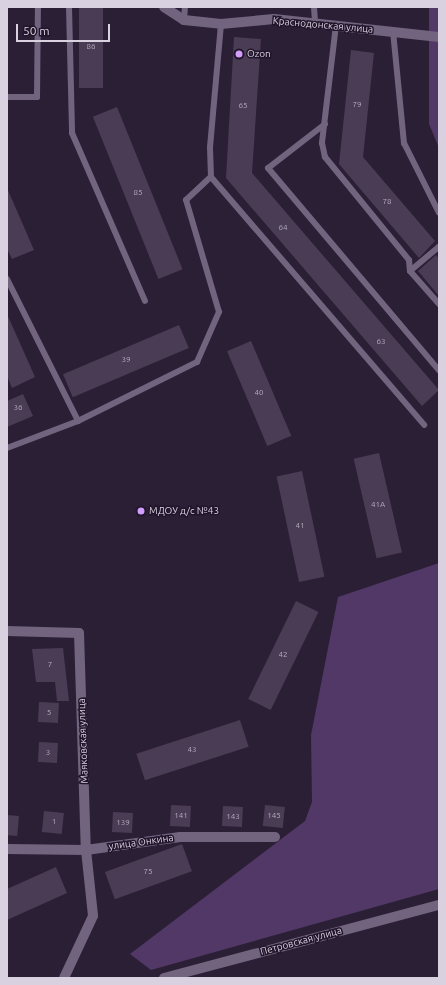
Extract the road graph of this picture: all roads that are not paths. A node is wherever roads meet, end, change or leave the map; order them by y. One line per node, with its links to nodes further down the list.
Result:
1 (38, 7): 12 (lane)
2 (69, 7): 19 (lane)
3 (164, 7): 6 (street, Краснодонская улица)
4 (185, 7): 6 (lane)
5 (314, 7): 7 (lane)
6 (184, 20): 8 (street, Краснодонская улица)
7 (315, 22): 8 (street, Краснодонская улица); 9 (street, Краснодонская улица)
8 (221, 24): 14 (lane)
9 (336, 25): 10 (street, Краснодонская улица); 13 (lane)
10 (393, 31): 11 (street, Краснодонская улица); 15 (lane)
11 (439, 38)
12 (7, 97)
13 (325, 124): 17 (lane); 21 (lane)
14 (211, 177): 22 (lane); 23 (lane)
15 (439, 213)
16 (439, 247): 17 (lane)
17 (410, 271): 20 (lane)
18 (7, 280): 22 (lane)
19 (145, 301)
20 (439, 304)
21 (439, 370)
22 (78, 421): 24 (lane)
23 (424, 425)
24 (7, 448)
25 (7, 631): 28 (street, Маяковская улица)
26 (275, 837): 28 (street, улица Онкина)
27 (7, 849): 28 (street, улица Онкина)
28 (86, 850): 30 (street, Маяковская улица)
29 (438, 906): 31 (street, Петровская улица)
30 (64, 978)
31 (164, 978)

